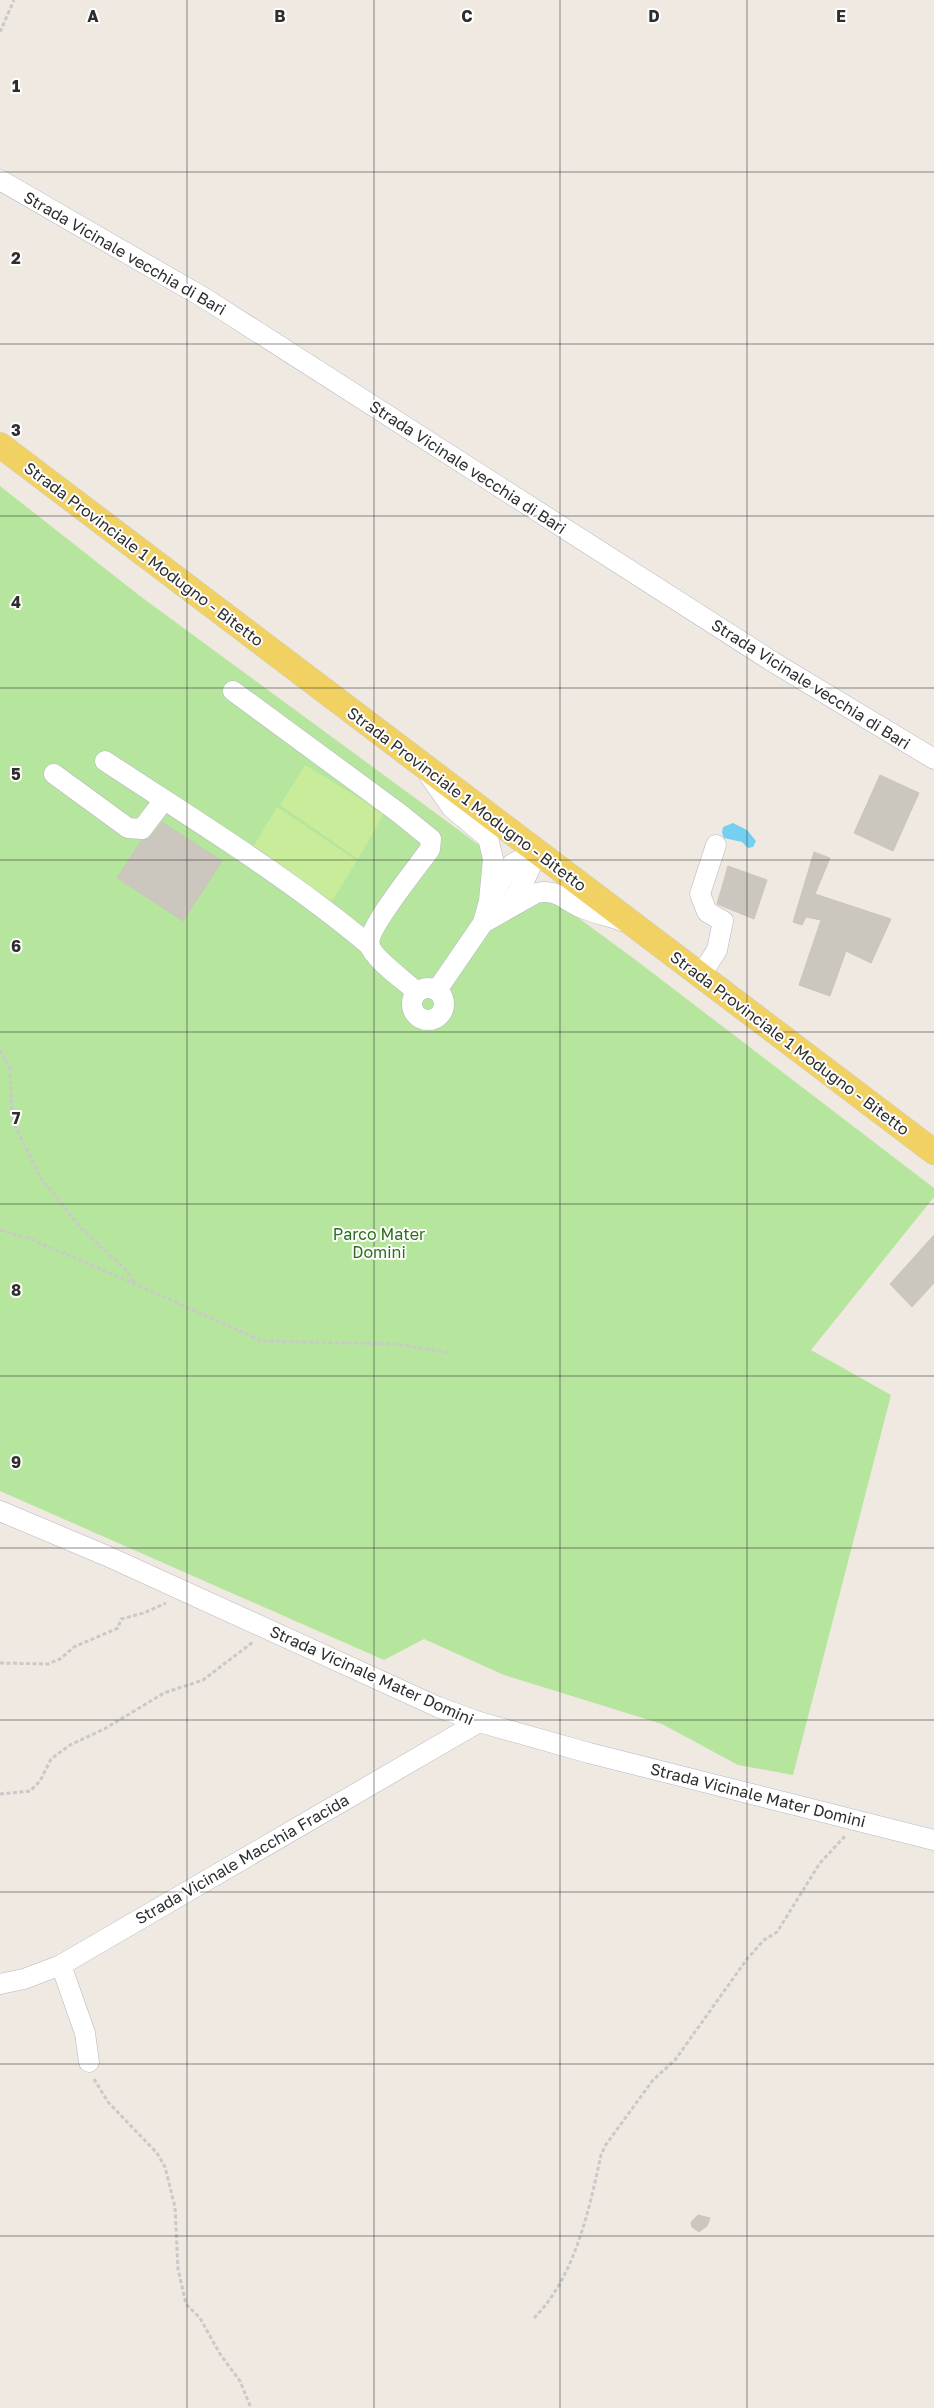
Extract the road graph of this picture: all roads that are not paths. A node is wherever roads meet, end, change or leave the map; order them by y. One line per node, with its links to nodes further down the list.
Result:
1 (0, 180): 4 (street, Strada Vicinale vecchia di Bari)
2 (0, 445): 6 (main road, Strada Provinciale 1 Modugno - Bitetto)
3 (233, 691): 13 (street)
4 (934, 759)
5 (105, 761): 8 (street)
6 (422, 766): 10 (main road, Strada Provinciale 1 Modugno - Bitetto); 11 (street)
7 (54, 774): 8 (street)
8 (164, 800): 13 (street)
9 (716, 846): 14 (street)
10 (536, 851): 11 (street); 12 (main road, Strada Provinciale 1 Modugno - Bitetto)
11 (497, 906): 12 (street); 15 (street)
12 (634, 925): 14 (main road, Strada Provinciale 1 Modugno - Bitetto)
13 (369, 945): 16 (street)
14 (701, 975): 17 (main road, Strada Provinciale 1 Modugno - Bitetto)
15 (437, 990): 16 (street); 16 (street)
16 (416, 992)
17 (934, 1152)
18 (0, 1511): 19 (street, Strada Vicinale Mater Domini)
19 (479, 1722): 20 (street, Strada Vicinale Mater Domini); 21 (street, Strada Vicinale Macchia Fracida)
20 (934, 1840)
21 (61, 1965): 22 (street, Strada Vicinale Macchia Fracida); 23 (street)
22 (0, 1984)
23 (89, 2062)

